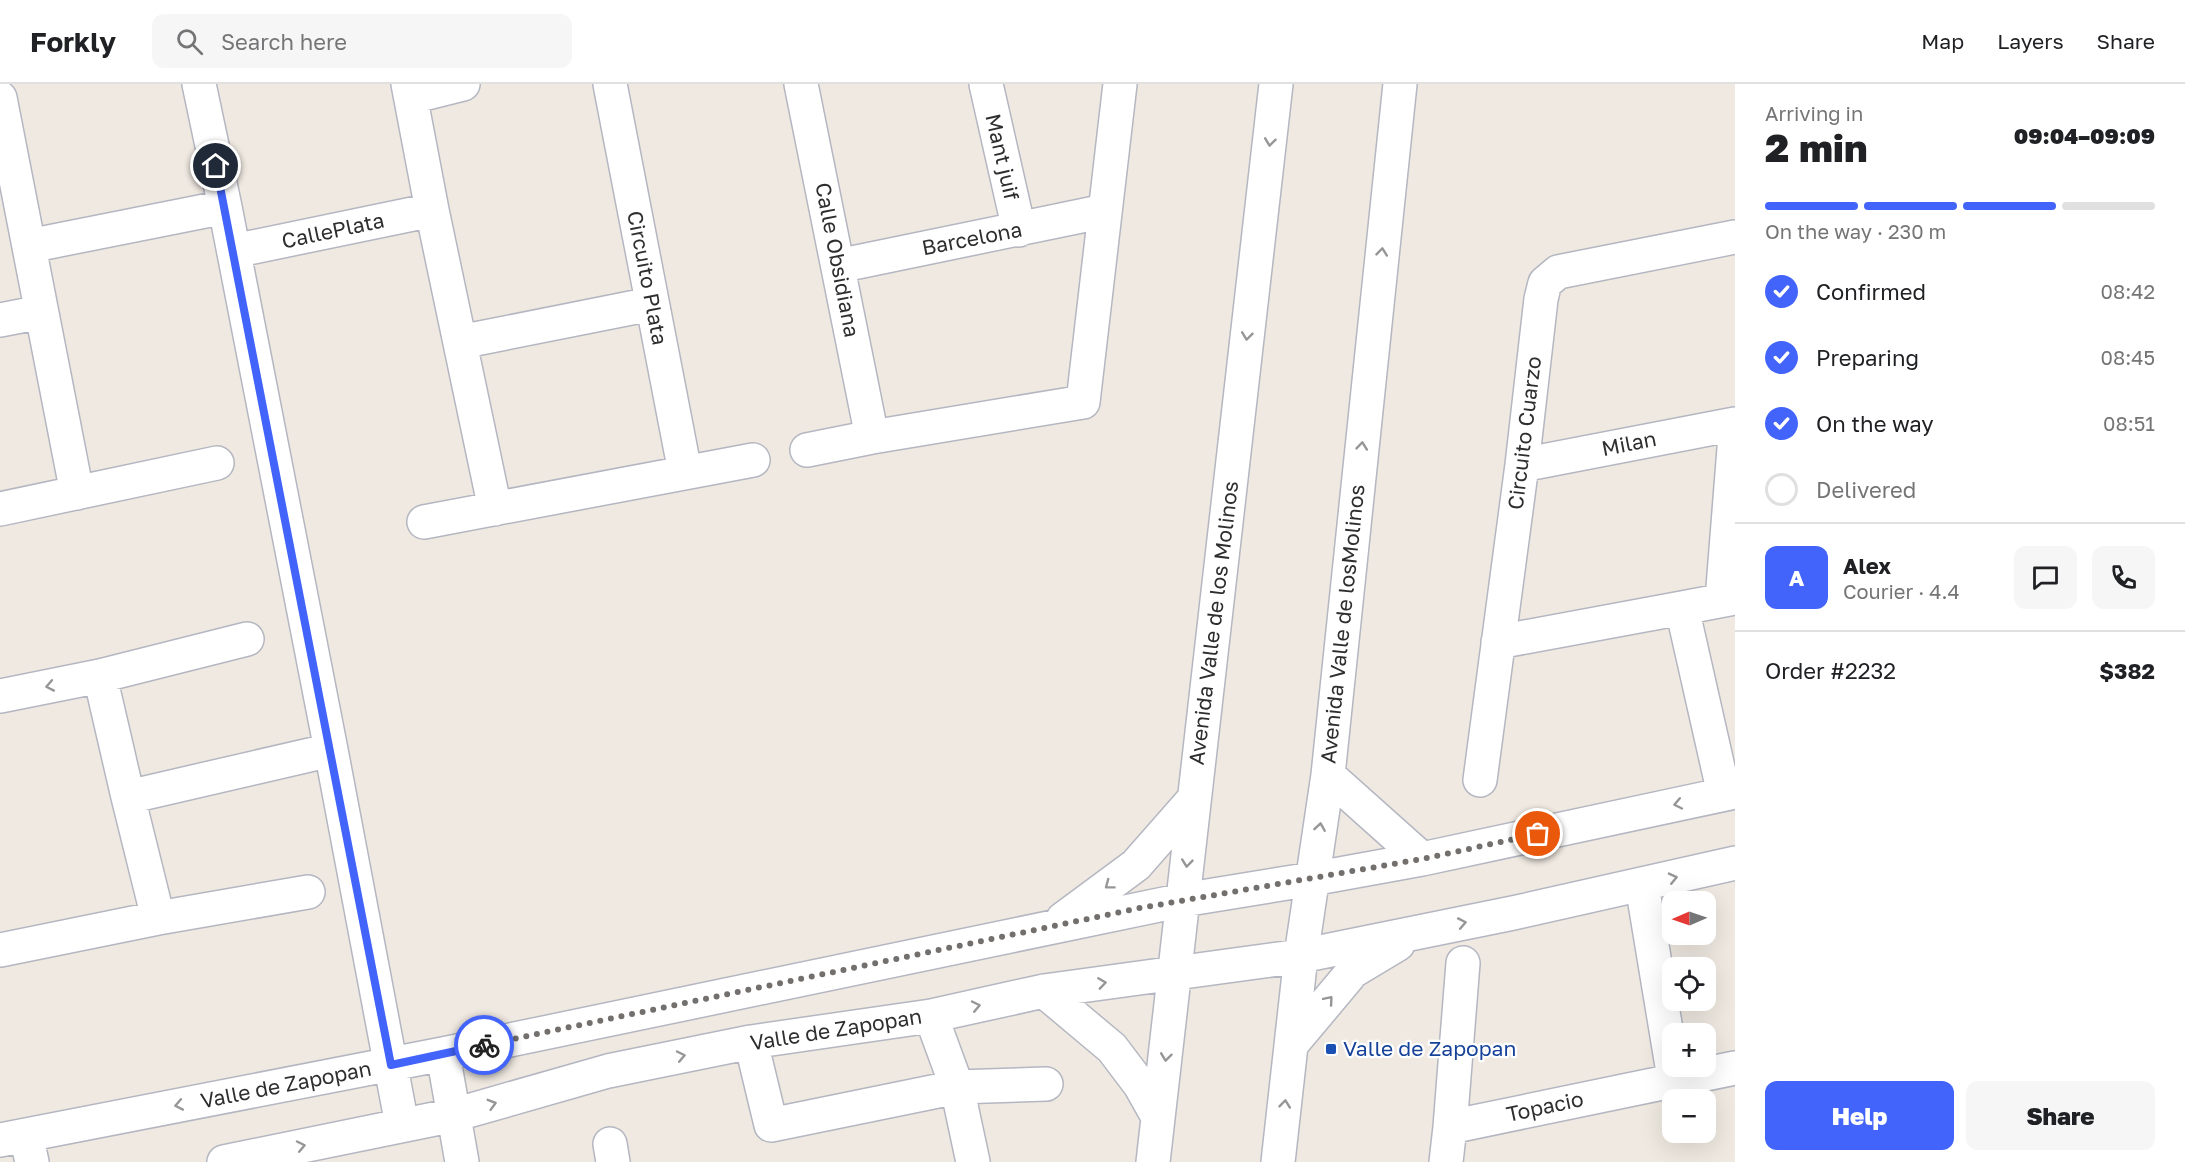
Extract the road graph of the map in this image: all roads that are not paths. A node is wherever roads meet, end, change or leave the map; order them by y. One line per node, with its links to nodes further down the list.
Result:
1 (199, 84): 12 (street)
2 (464, 84): 9 (street)
3 (610, 84): 20 (street, Circuito Plata)
4 (801, 84): 19 (street, Calle Obsidiana)
5 (986, 84): 15 (street, Mant juif)
6 (1120, 84): 14 (street)
7 (1276, 84): 47 (street, Avenida Valle de los Molinos, one-way to 47)
8 (1400, 84): 43 (street, Avenida Valle de losMolinos, one-way to 8)
9 (410, 90): 13 (street)
10 (0, 98): 11 (street)
11 (6, 171): 17 (street)
12 (225, 207): 17 (street); 18 (street)
13 (432, 210): 18 (street, CallePlata); 23 (street)
14 (1105, 211): 15 (street, Barcelona); 26 (street)
15 (1019, 230): 19 (street, Barcelona)
16 (1735, 237): 30 (street, Circuito Cuarzo)
17 (29, 246): 21 (street)
18 (234, 251): 42 (street)
19 (838, 266): 26 (street, Calle Obsidiana)
20 (651, 304): 23 (street); 31 (street, Circuito Plata)
21 (41, 312): 22 (street); 32 (street)
22 (0, 321)
23 (460, 342): 34 (street)
24 (1735, 424): 30 (street, Milan)
25 (1735, 436): 36 (street)
26 (872, 437): 27 (street)
27 (807, 450)
28 (753, 460): 31 (street)
29 (217, 463): 32 (street)
30 (1522, 465): 39 (street, Circuito Cuarzo)
31 (685, 472): 34 (street)
32 (77, 493): 33 (street)
33 (0, 509)
34 (495, 509): 35 (street)
35 (424, 522)
36 (1728, 599): 37 (street)
37 (1682, 608): 39 (street); 45 (street)
38 (247, 639): 40 (street)
39 (1498, 642): 44 (street, Circuito Cuarzo)
40 (100, 676): 41 (street, one-way to 41); 46 (street)
41 (0, 696)
42 (331, 750): 46 (street); 67 (street)
43 (1328, 775): 48 (street); 50 (street, Avenida Valle de losMolinos, one-way to 43)
44 (1480, 780)
45 (1729, 793): 48 (street, Valle de Zapopan, one-way to 48)
46 (128, 797): 54 (street)
47 (1194, 799): 53 (street, Avenida Valle de los Molinos, one-way to 53); 55 (street, one-way to 55)
48 (1422, 859): 50 (street, Valle de Zapopan)
49 (1735, 863): 51 (street, Valle de Zapopan, one-way to 49)
50 (1312, 879): 53 (street, Valle de Zapopan); 58 (street, Avenida Valle de losMolinos)
51 (1642, 885): 56 (street, Valle de Zapopan, one-way to 51); 63 (street)
52 (308, 892): 54 (street)
53 (1183, 900): 55 (street, Valle de Zapopan); 60 (street, Avenida Valle de los Molinos)
54 (158, 918): 57 (street)
55 (1055, 925): 66 (street, Valle de Zapopan)
56 (1417, 932): 58 (street, Valle de Zapopan); 65 (street, one-way to 56)
57 (0, 950)
58 (1301, 956): 60 (street, Valle de Zapopan); 65 (street, Avenida Valle de losMolinos)
59 (1463, 963): 76 (street)
60 (1175, 972): 61 (street, Valle de Zapopan, one-way to 60); 74 (street, Avenida Valle de los Molinos, one-way to 74)
61 (1044, 991): 62 (street, Valle de Zapopan, one-way to 61); 74 (street)
62 (931, 1016): 64 (street, Valle de Zapopan); 72 (street)
63 (1665, 1023)
64 (751, 1042): 72 (street); 73 (street, Valle de Zapopan, one-way to 64)
65 (1291, 1045): 82 (street, Avenida Valle de losMolinos, one-way to 65)
66 (443, 1054): 67 (street, Valle de Zapopan); 73 (street)
67 (391, 1065): 75 (street); 77 (street, Valle de Zapopan, one-way to 77)
68 (1735, 1068): 69 (street, Topacio)
69 (1716, 1069)
70 (1662, 1074): 76 (street, Topacio)
71 (1046, 1084): 72 (street)
72 (957, 1087): 80 (street)
73 (454, 1115): 75 (street, Valle de Zapopan); 79 (street)
74 (1158, 1117): 81 (street, Avenida Valle de los Molinos)
75 (402, 1125): 78 (street, Valle de Zapopan, one-way to 75)
76 (1450, 1127): 83 (street)
77 (19, 1146)
78 (224, 1162)
79 (462, 1162)
80 (973, 1162)
81 (1154, 1162)
82 (1278, 1162)
83 (1446, 1162)

